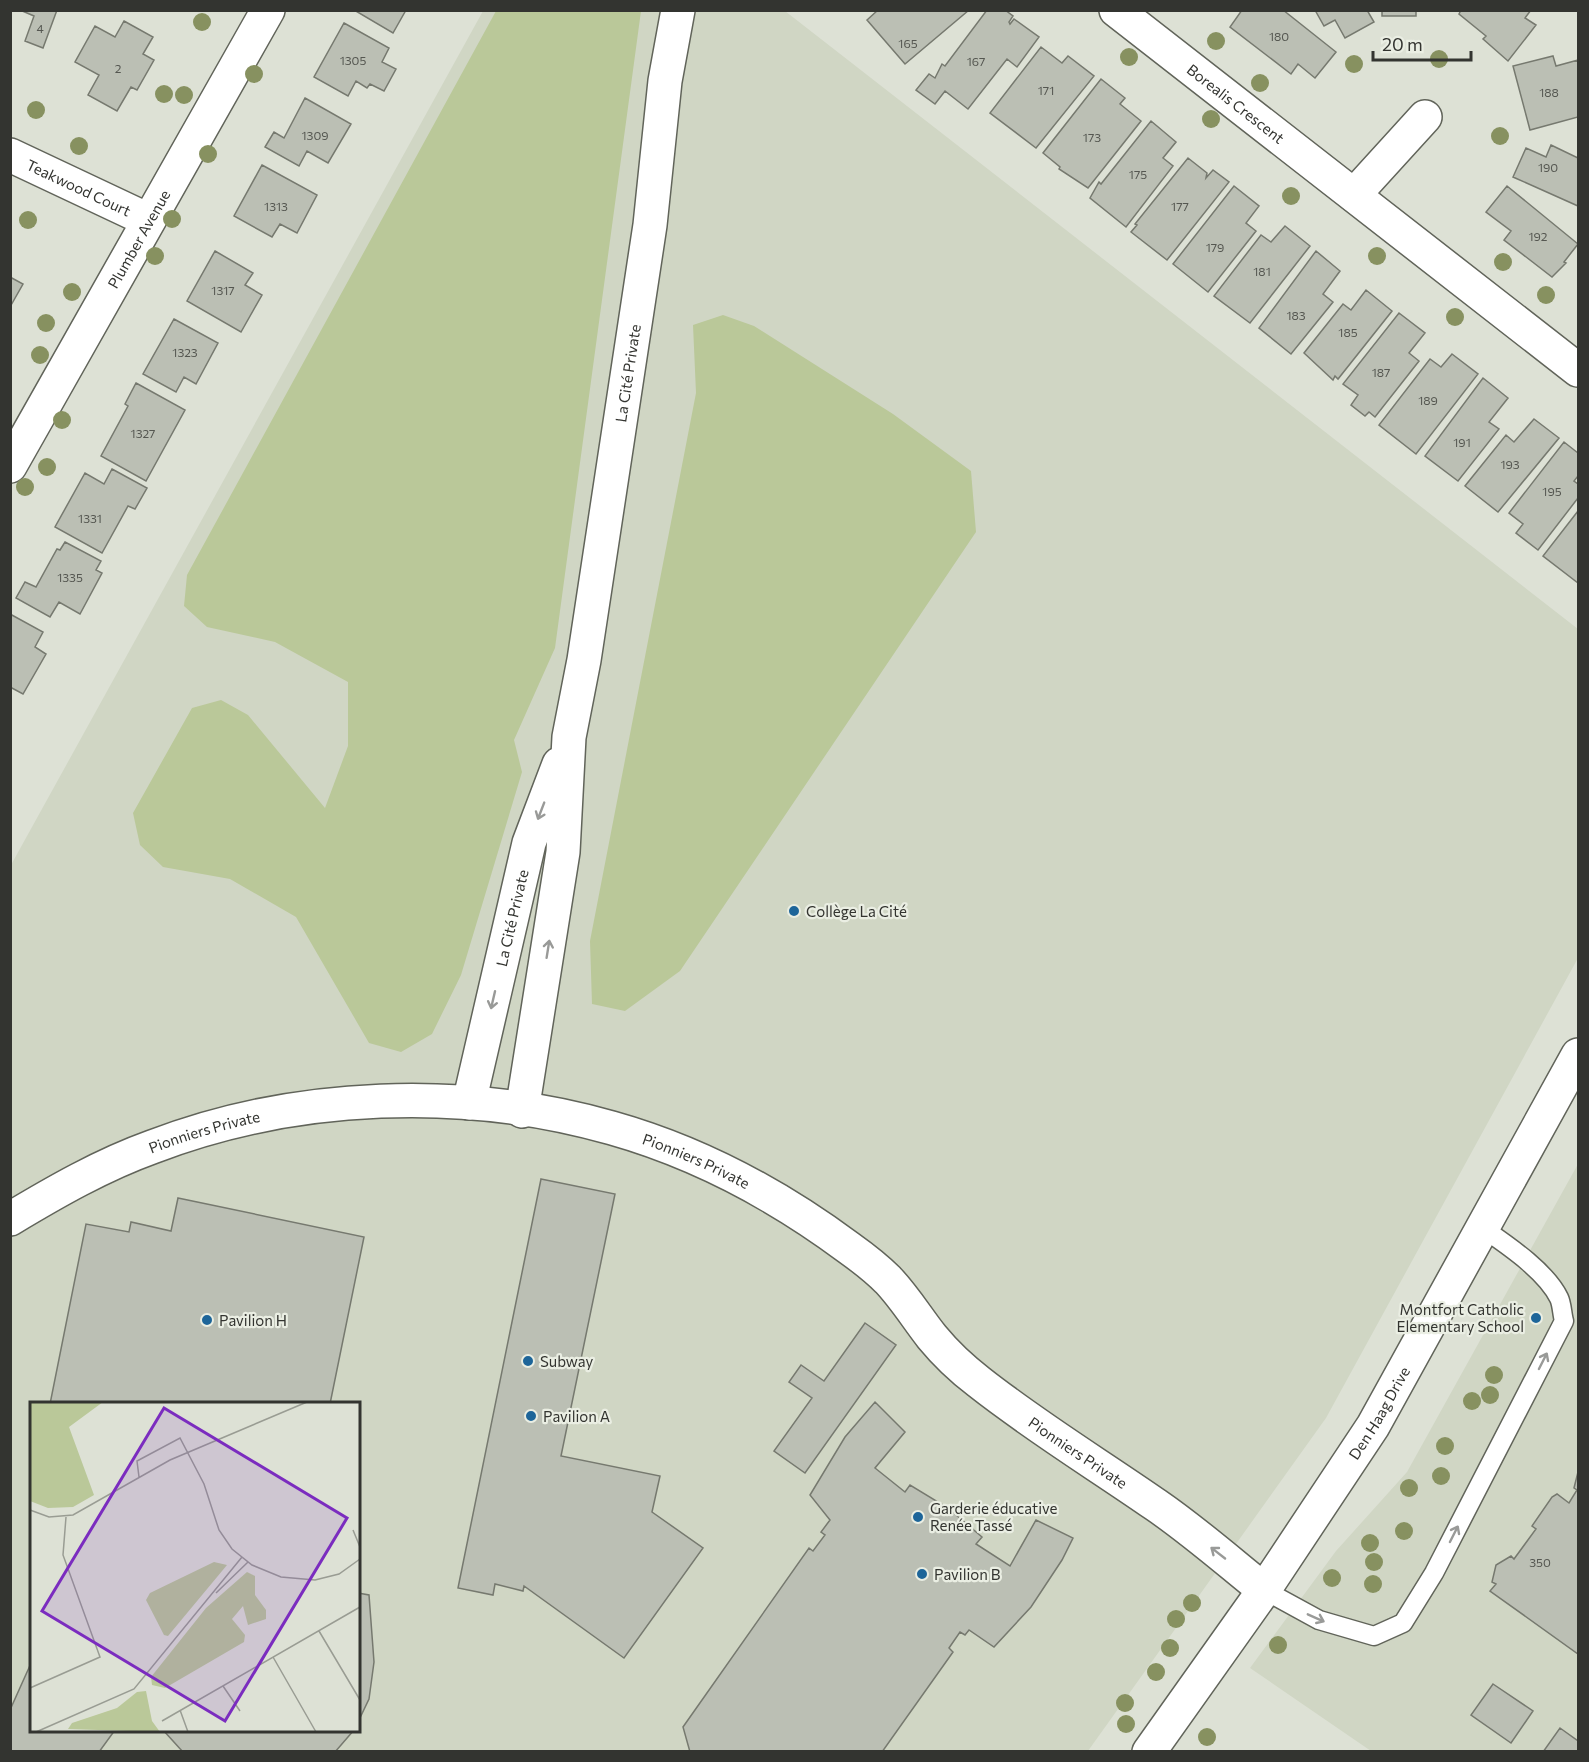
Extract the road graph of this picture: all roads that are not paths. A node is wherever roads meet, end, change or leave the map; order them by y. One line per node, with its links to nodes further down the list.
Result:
1 (268, 10): 7 (street, Plumber Avenue)
2 (678, 10): 10 (street, La Cité Private)
3 (1116, 10): 6 (street, Borealis Crescent)
4 (1425, 117): 6 (street)
5 (10, 155): 7 (street, Teakwood Court)
6 (1354, 195): 8 (street, Borealis Crescent)
7 (148, 220): 9 (street, Plumber Avenue)
8 (1578, 370)
9 (10, 466)
10 (569, 737): 12 (street, La Cité Private, one-way to 12); 13 (street, La Cité Private, one-way to 10)
11 (1578, 1055): 15 (street, Den Haag Drive)
12 (469, 1103): 13 (street, Pionniers Private); 14 (street, Pionniers Private)
13 (522, 1111): 16 (street, Pionniers Private, one-way to 13)
14 (10, 1219)
15 (1484, 1228): 16 (street, Den Haag Drive); 16 (lane, one-way to 15)
16 (1264, 1590): 17 (street, Den Haag Drive)
17 (1149, 1752)

